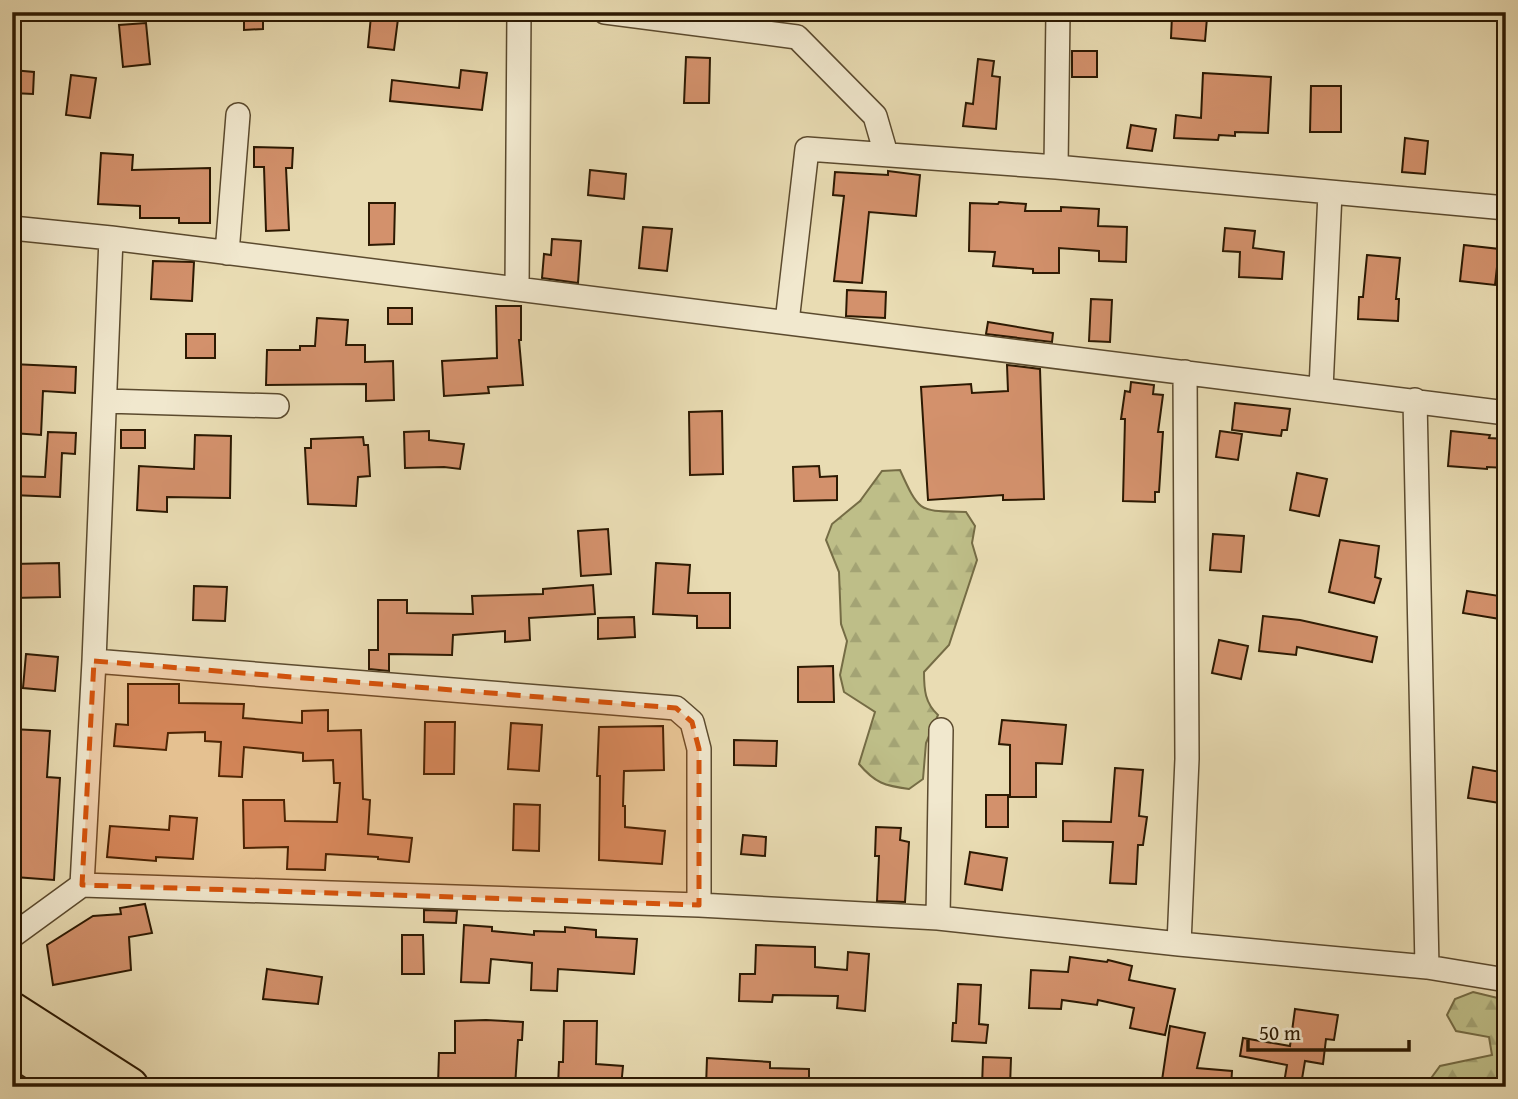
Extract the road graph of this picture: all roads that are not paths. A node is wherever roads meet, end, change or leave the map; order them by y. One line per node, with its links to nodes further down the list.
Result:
1 (519, 12): 12 (street)
2 (605, 12): 5 (street)
3 (1058, 12): 6 (street)
4 (238, 115): 11 (street)
5 (886, 154): 6 (street); 13 (street)
6 (1056, 167): 7 (street)
7 (1330, 192): 8 (street); 15 (street)
8 (1506, 208)
9 (12, 228): 10 (street)
10 (111, 238): 11 (street); 17 (street)
11 (227, 253): 12 (street)
12 (517, 289): 13 (street)
13 (787, 322): 14 (street)
14 (1185, 372): 15 (street); 26 (street)
15 (1321, 389): 16 (street)
16 (1415, 400): 19 (street); 27 (street)
17 (105, 401): 18 (street); 20 (street)
18 (277, 406)
19 (1506, 412)
20 (94, 661): 22 (street); 23 (street)
21 (941, 730): 24 (street)
22 (82, 885): 23 (street); 25 (street)
23 (699, 905): 24 (street)
24 (938, 918): 26 (street)
25 (12, 936)
26 (1179, 944): 27 (street)
27 (1427, 967): 28 (street)
28 (1506, 980)
29 (12, 1012): 32 (highway)
30 (12, 1045): 31 (highway)
31 (76, 1087)
32 (129, 1087)

